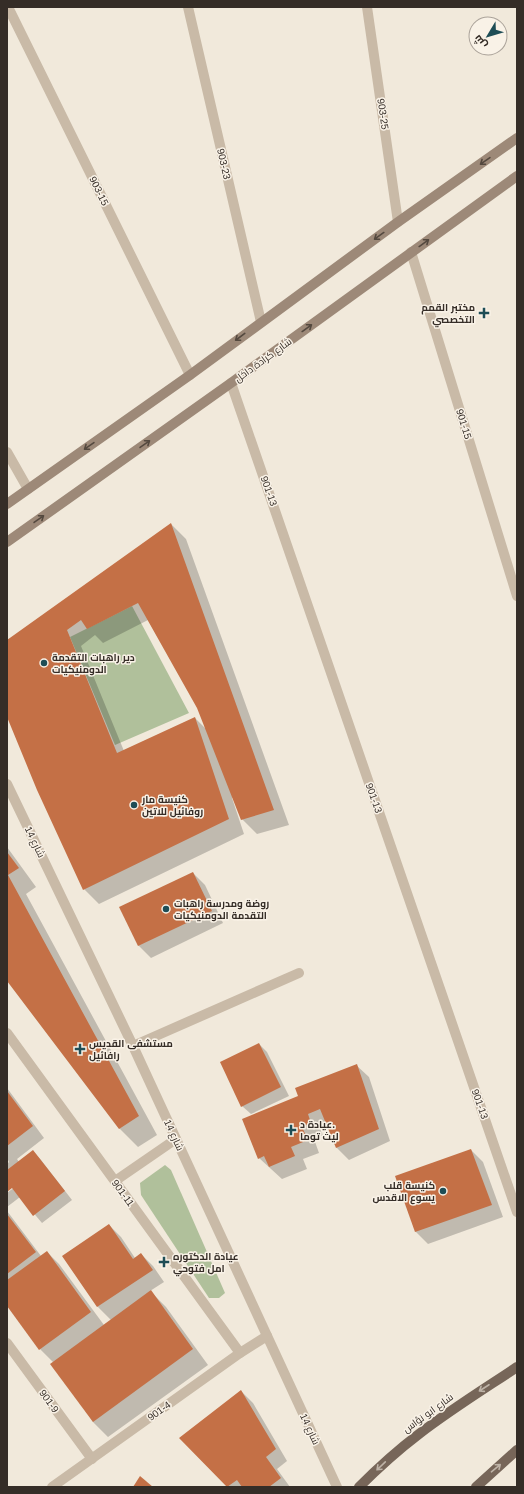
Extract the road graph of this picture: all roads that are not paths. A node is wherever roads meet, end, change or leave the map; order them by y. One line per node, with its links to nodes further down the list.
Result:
1 (8, 7): 9 (street, 903-15)
2 (188, 7): 8 (street, 903-23)
3 (367, 7): 6 (street, 903-25)
4 (517, 138): 6 (main road, one-way to 6)
5 (517, 176): 7 (main road, شارع كرادة داخل, one-way to 5)
6 (398, 222): 8 (main road, one-way to 8)
7 (411, 252): 10 (main road, شارع كرادة داخل, one-way to 7); 15 (street, 901-15)
8 (261, 322): 9 (main road, one-way to 9)
9 (190, 374): 12 (main road, one-way to 12)
10 (232, 383): 14 (main road, شارع كرادة داخل, one-way to 10); 22 (street, 901-13)
11 (7, 452): 12 (street)
12 (28, 489): 13 (main road)
13 (7, 504)
14 (7, 542)
15 (517, 596)
16 (7, 784): 19 (street, شارع 14)
17 (299, 973): 19 (street)
18 (7, 1033): 21 (street, 901-11)
19 (133, 1046): 20 (street, شارع 14)
20 (176, 1139): 21 (street); 23 (street, شارع 14)
21 (115, 1181): 25 (street, 901-11)
22 (517, 1212)
23 (267, 1336): 25 (street, 901-4); 30 (street, شارع 14)
24 (7, 1343): 28 (street, 901-9)
25 (240, 1353): 28 (street, 901-4)
26 (517, 1367): 31 (main road, شارع ابو نؤاس, one-way to 31)
27 (517, 1450): 32 (main road, one-way to 27)
28 (92, 1458): 29 (street, 901-4)
29 (52, 1487)
30 (337, 1487)
31 (360, 1487)
32 (476, 1487)

